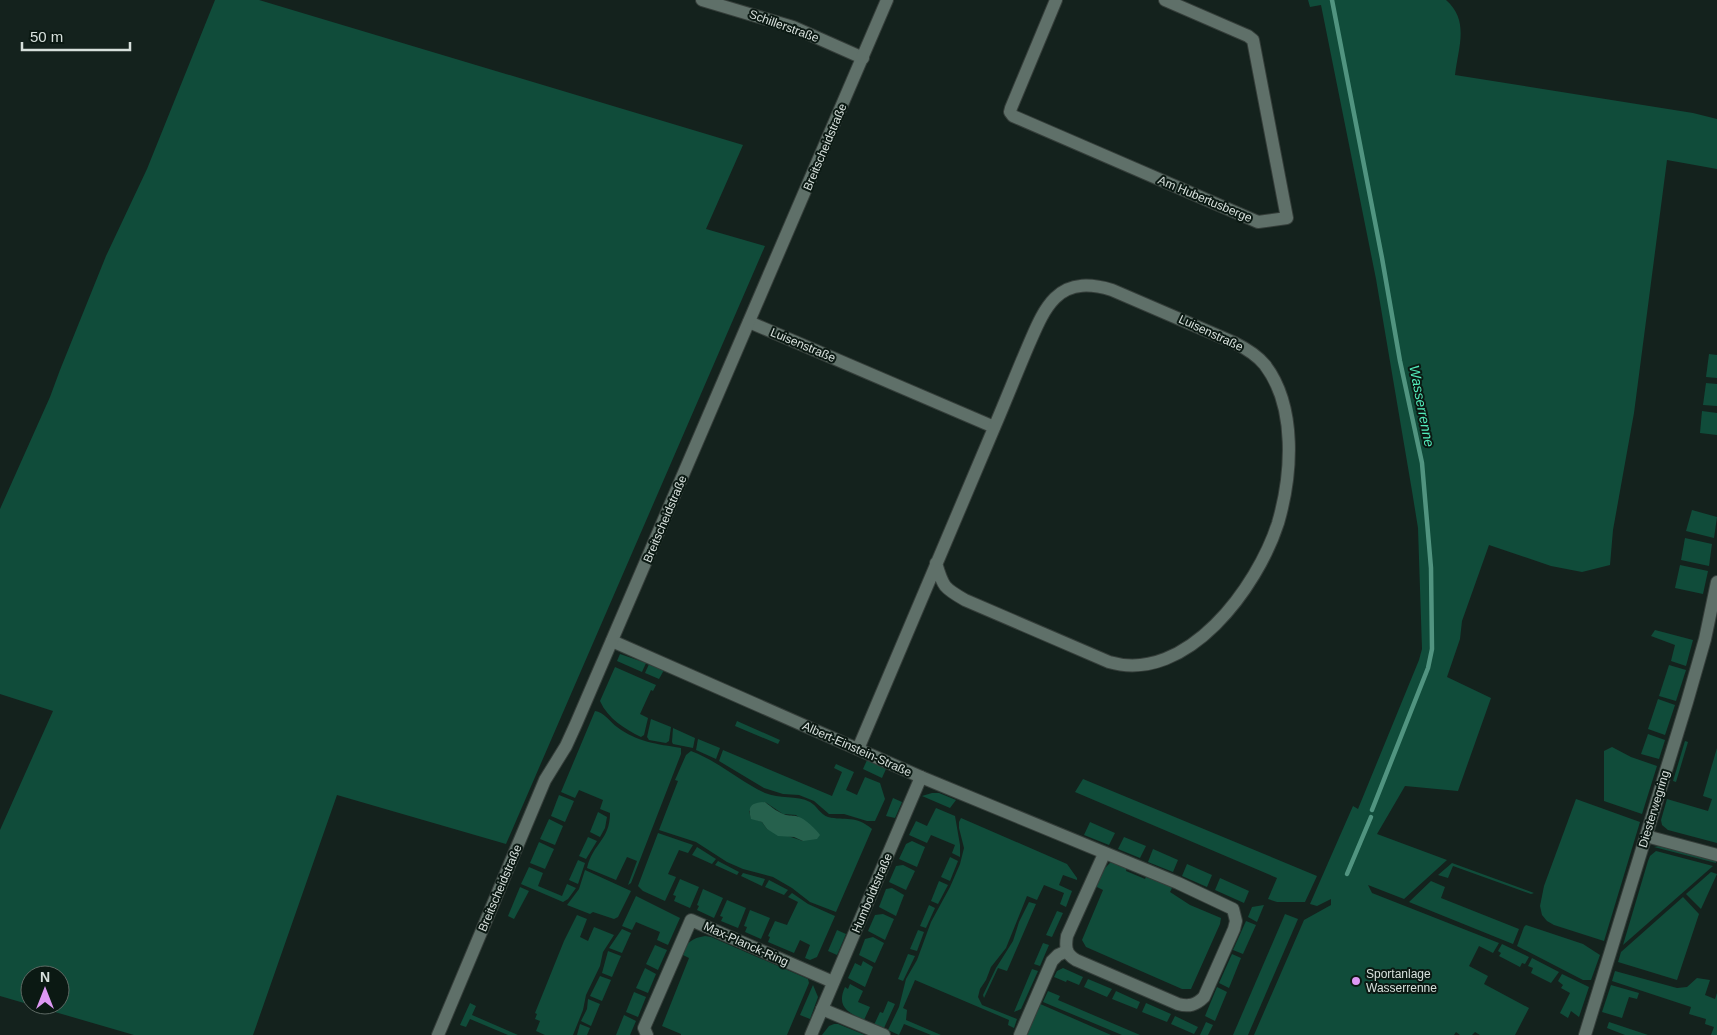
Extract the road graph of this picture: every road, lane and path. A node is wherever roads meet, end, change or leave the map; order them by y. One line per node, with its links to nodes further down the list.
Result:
1 (702, 0): 5 (street, Schillerstraße)
2 (888, 0): 5 (street, Breitscheidstraße)
3 (1056, 0): 4 (street, Am Hubertusberge)
4 (1165, 0)
5 (863, 58): 6 (street, Breitscheidstraße)
6 (749, 322): 7 (street, Luisenstraße); 10 (street, Breitscheidstraße)
7 (994, 427): 8 (street, Luisenstraße); 8 (street, Luisenstraße)
8 (936, 563): 11 (street, Luisenstraße)
9 (1717, 582): 13 (street, Diesterwegring)
10 (612, 640): 11 (street, Albert-Einstein-Straße); 19 (street, Breitscheidstraße)
11 (858, 749): 12 (street, Albert-Einstein-Straße)
12 (921, 777): 14 (street, Albert-Einstein-Straße); 17 (street, Humboldtstraße)
13 (1646, 836): 15 (street); 24 (street, Diesterwegring)
14 (1104, 854): 16 (street); 16 (street, Albert-Einstein-Straße)
15 (1717, 854)
16 (1067, 951): 23 (street)
17 (833, 982): 18 (street, Humboldtstraße); 20 (street, Max-Planck-Ring)
18 (822, 1008): 21 (street, Humboldtstraße); 22 (street)
19 (438, 1035)
20 (647, 1035)
21 (811, 1035)
22 (884, 1035)
23 (1020, 1035)
24 (1585, 1035)

